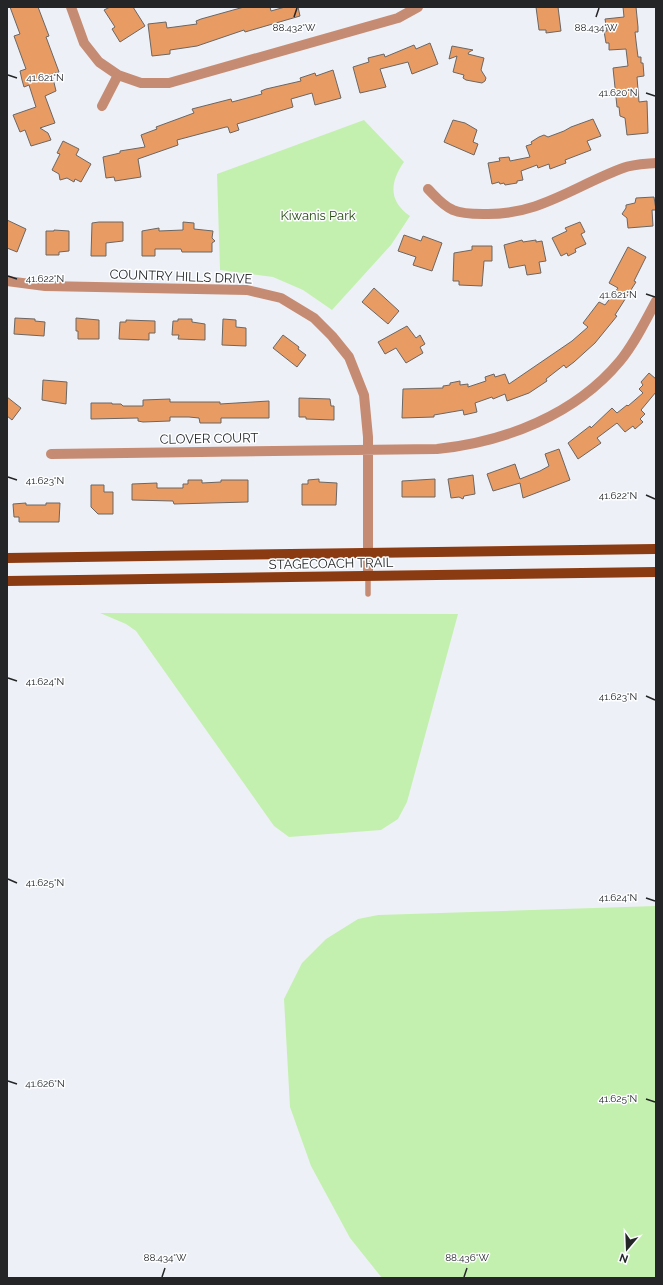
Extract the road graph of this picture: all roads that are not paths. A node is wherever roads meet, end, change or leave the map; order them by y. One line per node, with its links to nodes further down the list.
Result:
1 (71, 7): 3 (street)
2 (418, 7): 3 (street)
3 (118, 75): 4 (street)
4 (102, 106)
5 (656, 163): 6 (street)
6 (428, 189)
7 (7, 281): 9 (street, COUNTRY HILLS DRIVE)
8 (656, 301): 9 (street, CLOVER COURT)
9 (368, 449): 10 (street, CLOVER COURT); 12 (street, COUNTRY HILLS DRIVE)
10 (51, 454)
11 (656, 549): 12 (main road, STAGECOACH TRAIL)
12 (368, 552): 13 (main road, STAGECOACH TRAIL); 15 (street, COUNTRY HILLS DRIVE)
13 (7, 558)
14 (656, 572): 15 (main road, STAGECOACH TRAIL)
15 (368, 575): 16 (main road, STAGECOACH TRAIL); 17 (lane)
16 (7, 581)
17 (368, 594)

